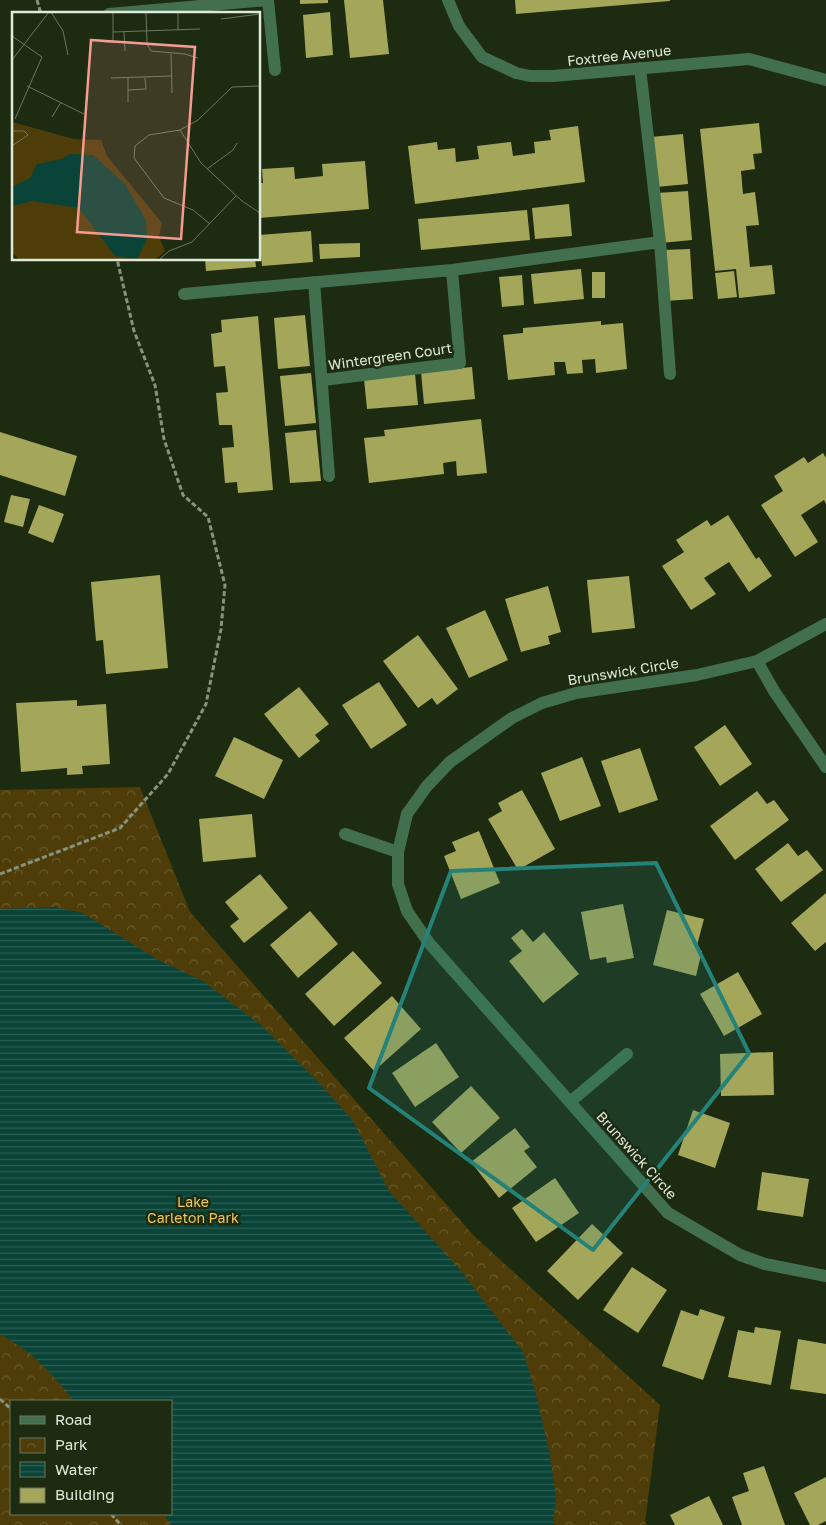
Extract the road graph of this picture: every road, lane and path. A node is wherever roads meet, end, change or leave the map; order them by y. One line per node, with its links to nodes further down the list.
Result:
1 (268, 0): 3 (street); 6 (street)
2 (448, 0): 5 (street, Foxtree Avenue)
3 (181, 3): 4 (street)
4 (122, 12)
5 (640, 68): 7 (street, Foxtree Avenue); 8 (street)
6 (275, 70)
7 (826, 80)
8 (660, 242): 10 (street); 13 (street)
9 (117, 260): 21 (path)
10 (452, 270): 11 (street); 14 (street, Wintergreen Court)
11 (314, 282): 12 (street); 14 (street, Wintergreen Court)
12 (184, 294)
13 (670, 374)
14 (323, 380): 15 (street, Wintergreen Court)
15 (329, 476)
16 (826, 624): 17 (street, Brunswick Circle)
17 (757, 661): 18 (street); 20 (street, Brunswick Circle)
18 (826, 767)
19 (344, 834): 20 (street)
20 (398, 852): 23 (street, Brunswick Circle)
21 (0, 874)
22 (627, 1054): 23 (street)
23 (570, 1102): 24 (street, Brunswick Circle)
24 (826, 1276)
25 (0, 1399): 26 (path)
26 (10, 1408)
27 (112, 1515): 28 (path)
28 (121, 1525)

